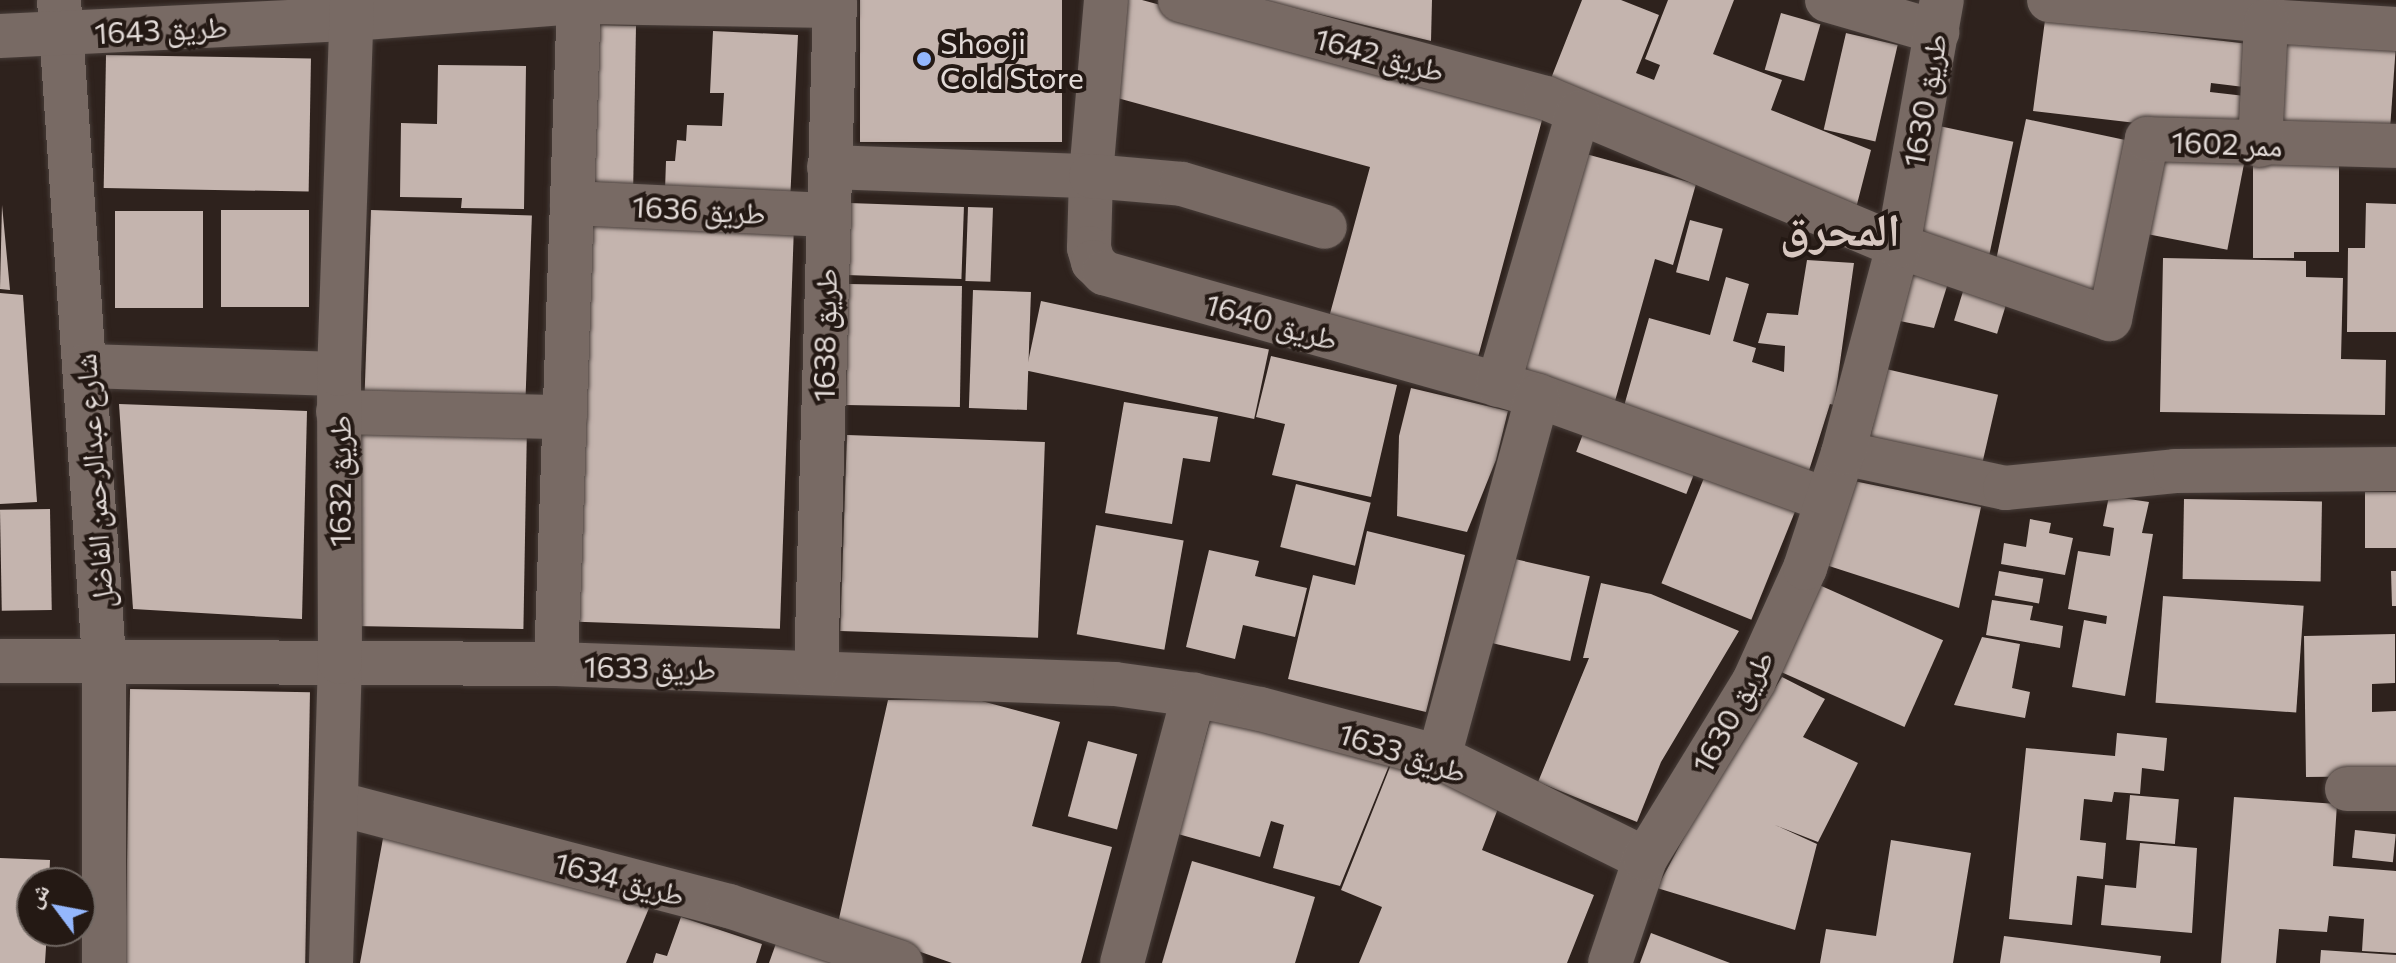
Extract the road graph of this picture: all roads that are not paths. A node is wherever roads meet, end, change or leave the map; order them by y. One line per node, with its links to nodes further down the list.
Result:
1 (1106, 0): 17 (street, طريق 1640)
2 (1180, 0): 13 (street, طريق 1642)
3 (1827, 0): 8 (street)
4 (2049, 0): 10 (street)
5 (579, 1): 6 (street, طريق 1643); 7 (street, طريق 1643); 18 (street)
6 (835, 3): 16 (street, طريق 1638)
7 (352, 9): 9 (street, طريق 1643); 24 (street, طريق 1632)
8 (1939, 16): 21 (street, طريق 1630)
9 (61, 17): 12 (street, طريق 1643); 22 (street, شارع عبدالرحمن الفاضل)
10 (2266, 21): 11 (street); 14 (street)
11 (2396, 29)
12 (0, 36)
13 (1578, 113): 21 (street, طريق 1642); 23 (street)
14 (2260, 145): 15 (street, ممر 1602); 21 (street, ممر 1602)
15 (2396, 146)
16 (829, 167): 17 (street); 19 (street, طريق 1638)
17 (1091, 176): 20 (street); 23 (street, طريق 1640)
18 (572, 203): 19 (street, طريق 1636); 25 (street)
19 (827, 215): 33 (street, طريق 1638)
20 (1325, 227)
21 (1898, 246): 26 (street, طريق 1630)
22 (85, 366): 24 (street); 29 (street, شارع عبدالرحمن الفاضل)
23 (1518, 391): 28 (street, طريق 1640); 35 (street)
24 (338, 393): 25 (street); 31 (street, طريق 1632)
25 (565, 417): 32 (street)
26 (1843, 453): 27 (street); 28 (street, طريق 1630)
27 (2396, 469)
28 (1827, 500): 39 (street, طريق 1630)
29 (104, 659): 30 (street, طريق 1633); 31 (street, طريق 1633); 40 (street, شارع عبدالرحمن الفاضل)
30 (0, 661)
31 (340, 662): 32 (street, طريق 1633); 38 (street, طريق 1632)
32 (556, 664): 33 (street, طريق 1633)
33 (816, 671): 34 (street, طريق 1633)
34 (1194, 695): 35 (street, طريق 1633); 43 (street)
35 (1439, 757): 39 (street, طريق 1633)
36 (2347, 789): 37 (street)
37 (2396, 789)
38 (336, 803): 41 (street, طريق 1632); 42 (street, طريق 1634)
39 (1645, 859): 44 (street, طريق 1630)
40 (104, 963)
41 (331, 963)
42 (901, 963)
43 (1122, 963)
44 (1610, 963)

